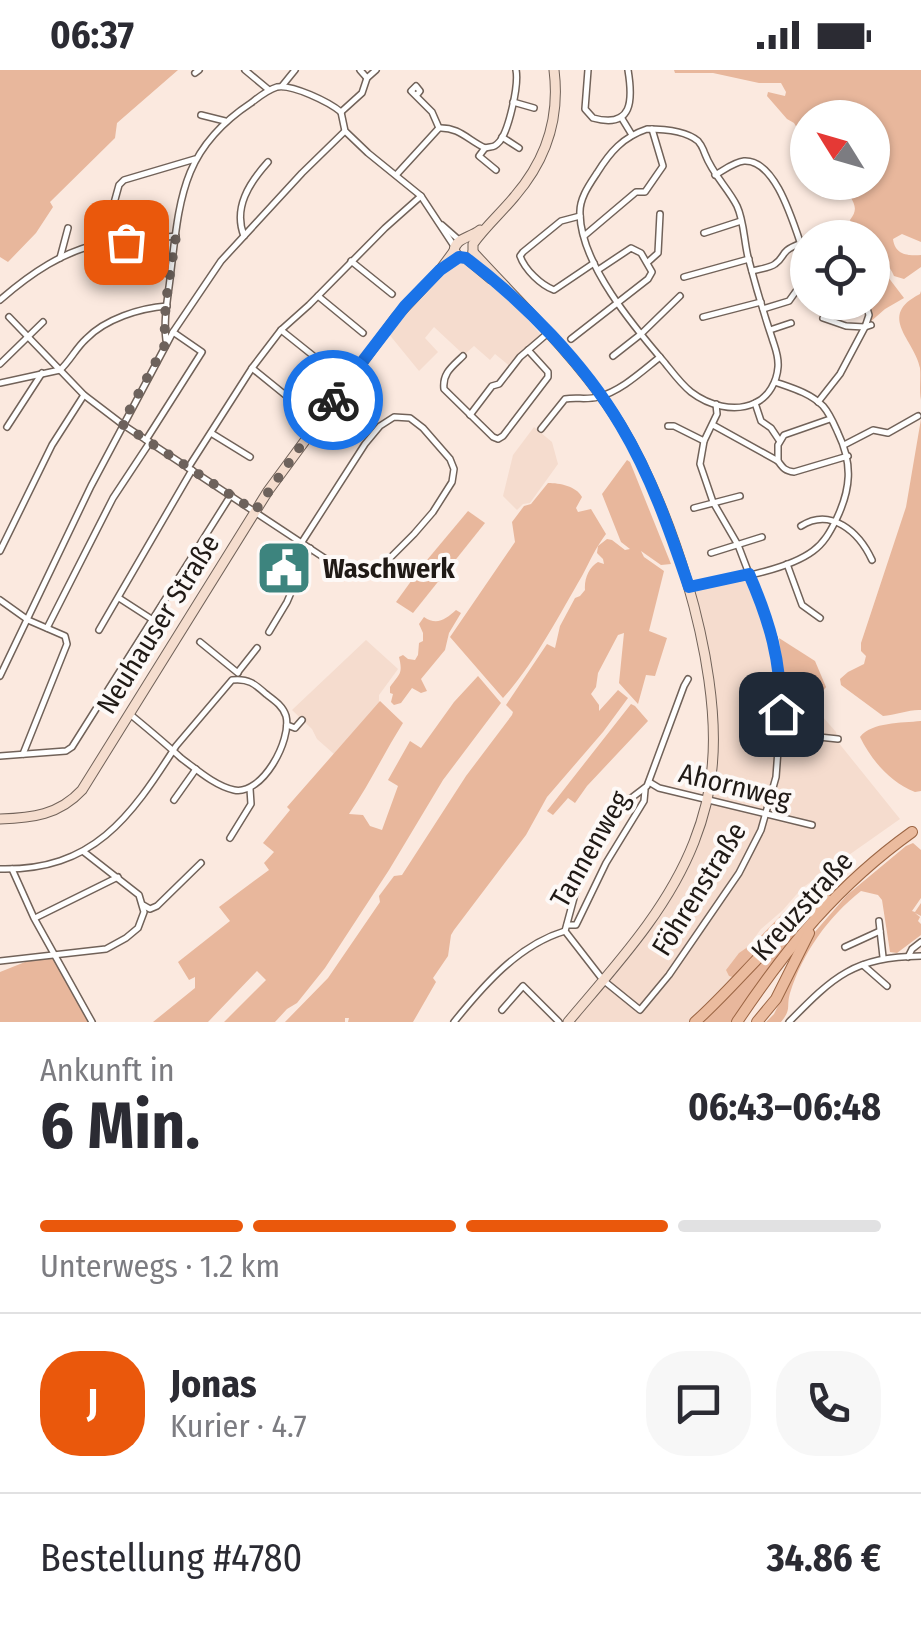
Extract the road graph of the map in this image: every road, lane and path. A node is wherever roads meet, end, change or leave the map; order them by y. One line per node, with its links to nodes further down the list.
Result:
1 (244, 70): 11 (street)
2 (295, 70): 10 (street)
3 (360, 70): 9 (street)
4 (376, 70): 9 (street)
5 (516, 70): 13 (street)
6 (554, 70): 43 (street, Neuhauser Straße)
7 (588, 70): 17 (street)
8 (628, 70): 17 (street)
9 (368, 78): 15 (street)
10 (282, 86): 11 (street); 15 (street)
11 (268, 90): 18 (street)
12 (416, 96): 19 (street)
13 (512, 102): 14 (street); 23 (street)
14 (534, 108)
15 (341, 112): 21 (street)
16 (201, 115): 18 (street)
17 (622, 117): 22 (street)
18 (225, 121): 26 (street)
19 (439, 128): 24 (street); 29 (street)
20 (652, 129): 22 (street); 30 (street); 40 (street)
21 (346, 131): 29 (street); 39 (street)
22 (632, 134): 33 (street)
23 (502, 138): 24 (street); 25 (street)
24 (486, 148): 28 (street)
25 (519, 148)
26 (196, 159): 38 (street); 42 (street)
27 (268, 162): 39 (street)
28 (496, 170)
29 (397, 174): 31 (street)
30 (715, 175): 34 (street); 35 (street)
31 (421, 196): 43 (street); 47 (street)
32 (660, 214): 49 (street)
33 (580, 216): 40 (street); 48 (street)
34 (791, 220)
35 (741, 221): 37 (street); 46 (street)
36 (68, 228): 45 (street)
37 (704, 232)
38 (176, 236): 41 (street); 60 (street)
39 (244, 236): 71 (street)
40 (584, 236): 48 (street)
41 (122, 243): 42 (street); 50 (street)
42 (103, 244): 45 (street)
43 (463, 248): 73 (street); 116 (street, Neuhauser Straße)
44 (790, 249): 52 (street)
45 (60, 258): 57 (street)
46 (748, 259): 52 (street); 53 (street)
47 (351, 261): 54 (street); 55 (street)
48 (595, 262): 51 (street)
49 (648, 262): 51 (street); 59 (street)
50 (108, 264)
51 (598, 270): 59 (street)
52 (752, 271): 61 (street)
53 (684, 277)
54 (392, 294)
55 (318, 296): 69 (street); 72 (street)
56 (680, 296): 74 (street)
57 (0, 300)
58 (790, 300): 61 (street)
59 (617, 303): 74 (street); 76 (street)
60 (167, 306): 77 (street); 84 (street)
61 (762, 306): 63 (street); 70 (street)
62 (9, 316): 75 (street)
63 (703, 316)
64 (828, 320): 68 (street)
65 (868, 320): 68 (street)
66 (44, 322): 75 (street)
67 (791, 323): 70 (street)
68 (868, 326): 91 (street)
69 (280, 330): 83 (street); 85 (street)
70 (770, 330): 87 (street)
71 (173, 332): 77 (street); 105 (street)
72 (363, 333)
73 (548, 333): 78 (street); 90 (street)
74 (641, 334): 80 (street); 81 (street)
75 (27, 337): 82 (street); 84 (street)
76 (571, 340)
77 (166, 343): 98 (street)
78 (528, 350): 95 (street); 95 (street)
79 (464, 356): 95 (street)
80 (613, 356)
81 (660, 357): 90 (street); 93 (street)
82 (0, 364)
83 (252, 368): 94 (street); 103 (street)
84 (60, 370): 86 (street); 89 (street)
85 (331, 370)
86 (42, 374): 88 (street); 101 (street)
87 (775, 382): 91 (street); 92 (street)
88 (0, 383)
89 (84, 395): 98 (street); 123 (street)
90 (601, 396): 102 (street); 128 (street)
91 (818, 402): 97 (street)
92 (756, 403): 93 (street); 104 (street)
93 (716, 404): 99 (street)
94 (306, 411)
95 (470, 415)
96 (918, 416): 107 (street)
97 (831, 419): 104 (street); 107 (street)
98 (122, 424): 105 (street); 132 (street)
99 (712, 424): 106 (street); 110 (street)
100 (668, 426): 106 (street)
101 (7, 427)
102 (541, 429)
103 (210, 433): 109 (street); 111 (street)
104 (779, 440): 110 (street)
105 (148, 441): 111 (street); 134 (street)
106 (704, 441): 114 (street, Föhrenstraße)
107 (844, 444): 108 (street)
108 (848, 456): 110 (street); 117 (street)
109 (250, 457)
110 (778, 461)
111 (190, 469): 112 (street); 129 (street)
112 (230, 496): 116 (street); 133 (street)
113 (740, 496): 114 (street)
114 (713, 502): 115 (street); 121 (street, Föhrenstraße)
115 (694, 508)
116 (255, 511): 120 (street); 144 (street, Neuhauser Straße)
117 (836, 522): 118 (street); 125 (street); 126 (street)
118 (800, 526)
119 (762, 537): 121 (street)
120 (302, 542): 122 (street); 122 (street)
121 (738, 545): 124 (street); 127 (street, Föhrenstraße)
122 (310, 548): 136 (street)
123 (0, 551)
124 (711, 553)
125 (872, 560)
126 (788, 564): 127 (street); 131 (street)
127 (749, 574): 128 (street); 143 (street, Föhrenstraße)
128 (689, 587): 156 (street)
129 (119, 598): 133 (street); 135 (street)
130 (0, 600): 132 (street)
131 (820, 618)
132 (28, 620): 134 (street); 139 (street)
133 (152, 620): 150 (street)
134 (48, 628): 150 (street)
135 (99, 630)
136 (269, 632)
137 (200, 642): 140 (street)
138 (257, 648): 140 (street)
139 (0, 676)
140 (236, 676): 146 (street); 149 (street)
141 (688, 679): 153 (street)
142 (814, 706): 143 (street)
143 (781, 709): 147 (street, Föhrenstraße)
144 (129, 713): 149 (street); 159 (street, Neuhauser Straße)
145 (302, 720): 146 (street)
146 (291, 727): 154 (street)
147 (781, 734): 148 (street); 158 (street, Föhrenstraße)
148 (838, 738)
149 (173, 751): 152 (street); 163 (street)
150 (23, 754): 151 (street)
151 (0, 756)
152 (196, 769): 154 (street); 157 (street)
153 (649, 782): 155 (street); 156 (street, Ahornweg)
154 (250, 789): 162 (street)
155 (644, 789): 173 (street); 173 (street, Tannenweg)
156 (706, 798): 158 (street, Ahornweg); 183 (street)
157 (174, 800)
158 (767, 814): 160 (street, Ahornweg); 183 (street, Föhrenstraße)
159 (0, 819)
160 (812, 825)
161 (916, 830): 168 (main road, Kreuzstraße)
162 (230, 838)
163 (84, 852): 166 (street); 167 (street)
164 (201, 864): 169 (street)
165 (0, 869): 166 (street)
166 (12, 869): 171 (street)
167 (118, 877): 169 (street); 171 (street)
168 (840, 891): 170 (main road, Kreuzstraße); 190 (main road)
169 (143, 904): 177 (street)
170 (822, 909): 191 (main road, Kreuzstraße); 192 (main road)
171 (34, 918): 177 (street)
172 (879, 920): 174 (street)
173 (566, 928): 183 (street); 187 (street)
174 (880, 931): 176 (street); 180 (street)
175 (921, 942): 179 (street)
176 (845, 947)
177 (54, 955): 181 (street); 186 (street)
178 (921, 956): 179 (street)
179 (908, 957): 180 (street)
180 (883, 958): 182 (street)
181 (0, 961)
182 (862, 964): 184 (street); 193 (street)
183 (603, 980): 189 (street)
184 (887, 986)
185 (502, 1010): 188 (street)
186 (92, 1022)
187 (454, 1022)
188 (559, 1022)
189 (568, 1022)
190 (695, 1022)
191 (736, 1022)
192 (758, 1022)
193 (789, 1022)

